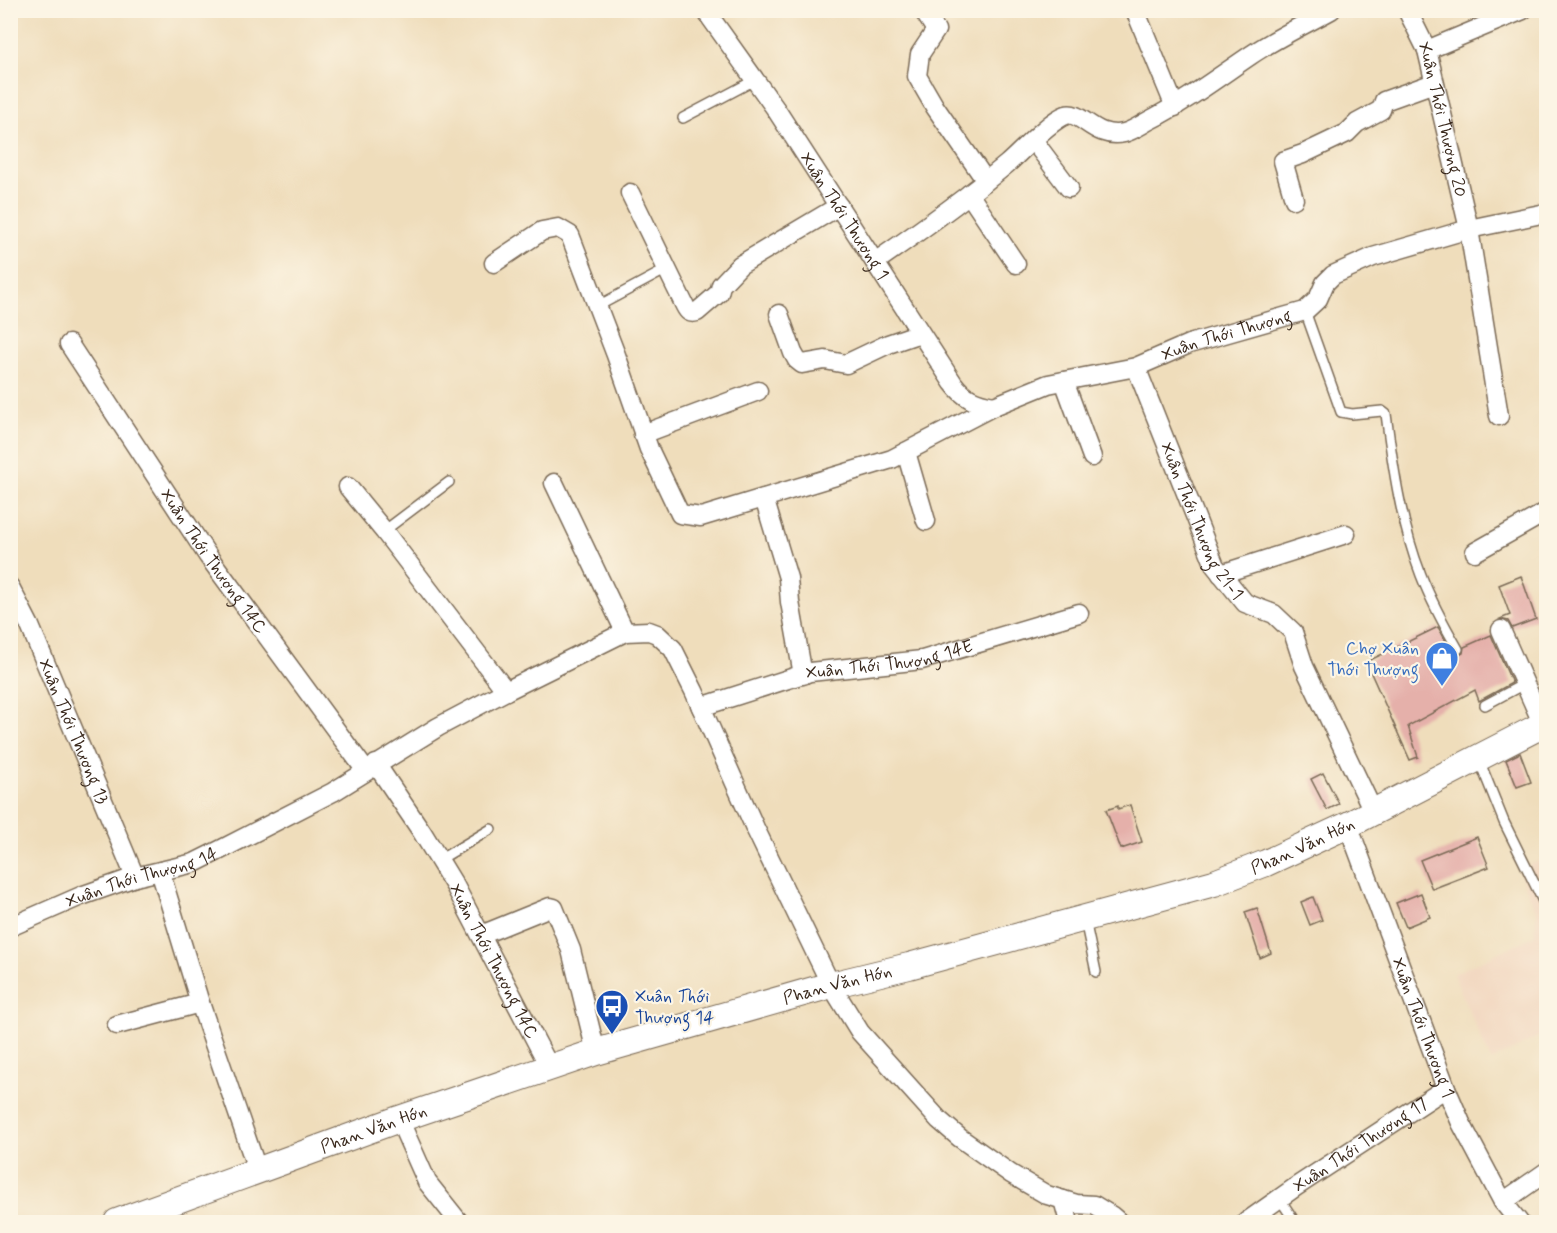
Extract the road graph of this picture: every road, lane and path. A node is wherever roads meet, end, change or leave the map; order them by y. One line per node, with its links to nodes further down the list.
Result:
1 (705, 10): 8 (street, Xuân Thới Thượng 1)
2 (923, 10): 13 (street)
3 (1135, 10): 10 (street)
4 (1331, 10): 10 (street)
5 (1407, 10): 7 (street, Xuân Thới Thượng 20)
6 (1523, 10): 7 (street)
7 (1427, 50): 9 (street, Xuân Thới Thượng 20)
8 (755, 80): 11 (lane); 18 (street, Xuân Thới Thượng 1)
9 (1434, 83): 17 (street); 20 (street, Xuân Thới Thượng 20)
10 (1175, 106): 12 (street)
11 (683, 118)
12 (1033, 140): 13 (street); 14 (street)
13 (986, 181): 16 (street)
14 (1069, 188)
15 (630, 193): 24 (street)
16 (969, 194): 21 (street); 23 (street)
17 (1294, 199)
18 (839, 206): 21 (street, Xuân Thới Thượng 1); 24 (street)
19 (1546, 213): 20 (street, Xuân Thới Thượng)
20 (1469, 230): 26 (street, Xuân Thới Thượng); 34 (street, Xuân Thới Thượng 20)
21 (875, 262): 28 (street, Xuân Thới Thượng 1)
22 (494, 263): 25 (street)
23 (1016, 264)
24 (667, 269): 25 (lane)
25 (598, 306): 35 (street)
26 (1305, 311): 30 (street, Xuân Thới Thượng); 52 (lane)
27 (779, 314): 28 (street)
28 (920, 333): 33 (street, Xuân Thới Thượng 1)
29 (69, 345): 60 (street, Xuân Thới Thượng 14C)
30 (1136, 367): 31 (street, Xuân Thới Thượng); 47 (street, Xuân Thới Thượng 21-1)
31 (1064, 381): 33 (street, Xuân Thới Thượng); 37 (street)
32 (758, 391): 35 (street)
33 (994, 406): 36 (street, Xuân Thới Thượng)
34 (1499, 416)
35 (644, 434): 41 (street, Xuân Thới Thượng)
36 (906, 452): 41 (street, Xuân Thới Thượng); 43 (street)
37 (1092, 457)
38 (449, 482): 44 (lane)
39 (554, 483): 51 (street)
40 (348, 487): 44 (street)
41 (764, 498): 53 (street)
42 (1546, 512): 46 (street)
43 (926, 521)
44 (384, 531): 55 (street)
45 (1346, 534): 47 (street)
46 (1474, 552)
47 (1221, 574): 61 (street, Xuân Thới Thượng 21-1)
48 (10, 586): 66 (street, Xuân Thới Thượng 13)
49 (1079, 613): 53 (street, Xuân Thới Thượng 14E)
50 (1501, 630): 54 (street)
51 (625, 632): 55 (street, Xuân Thới Thượng 14); 57 (street, Xuân Thới Thượng 14)
52 (1458, 649)
53 (803, 675): 57 (street, Xuân Thới Thượng 14E)
54 (1524, 684): 56 (lane); 58 (street)
55 (506, 691): 60 (street, Xuân Thới Thượng 14)
56 (1485, 705)
57 (701, 707): 72 (street, Xuân Thới Thượng 14)
58 (1545, 724): 59 (main road, Phan Văn Hớn)
59 (1478, 758): 61 (main road, Phan Văn Hớn); 67 (lane)
60 (371, 768): 64 (street, Xuân Thới Thượng 14C); 65 (street, Xuân Thới Thượng 14)
61 (1373, 811): 62 (main road, Phan Văn Hớn)
62 (1348, 825): 68 (main road, Phan Văn Hớn); 77 (street, Xuân Thới Thượng 1)
63 (491, 829): 64 (lane)
64 (439, 860): 70 (street, Xuân Thới Thượng 14C)
65 (160, 871): 66 (street, Xuân Thới Thượng 14); 73 (street)
66 (135, 877): 69 (street, Xuân Thới Thượng 14)
67 (1546, 907)
68 (1084, 918): 71 (lane); 72 (main road, Phan Văn Hớn)
69 (10, 927)
70 (481, 935): 75 (street); 76 (street, Xuân Thới Thượng 14C)
71 (1096, 972)
72 (831, 985): 75 (main road, Phan Văn Hớn); 82 (street, Xuân Thới Thượng 14)
73 (200, 1003): 74 (street); 79 (street)
74 (117, 1025)
75 (596, 1052): 76 (main road, Phan Văn Hớn)
76 (550, 1068): 78 (main road, Phan Văn Hớn)
77 (1446, 1088): 81 (street, Xuân Thới Thượng 17); 83 (street, Xuân Thới Thượng 1)
78 (399, 1119): 79 (main road, Phan Văn Hớn); 85 (street)
79 (258, 1172): 84 (main road, Phan Văn Hớn)
80 (1546, 1172): 83 (street)
81 (1280, 1199): 88 (street, Xuân Thới Thượng 17); 89 (lane)
82 (1063, 1200): 86 (street); 87 (street, Xuân Thới Thượng 14)
83 (1503, 1202): 90 (street, Xuân Thới Thượng 1)
84 (117, 1222)
85 (459, 1222)
86 (1069, 1222)
87 (1119, 1222)
88 (1246, 1222)
89 (1295, 1222)
90 (1519, 1222)

